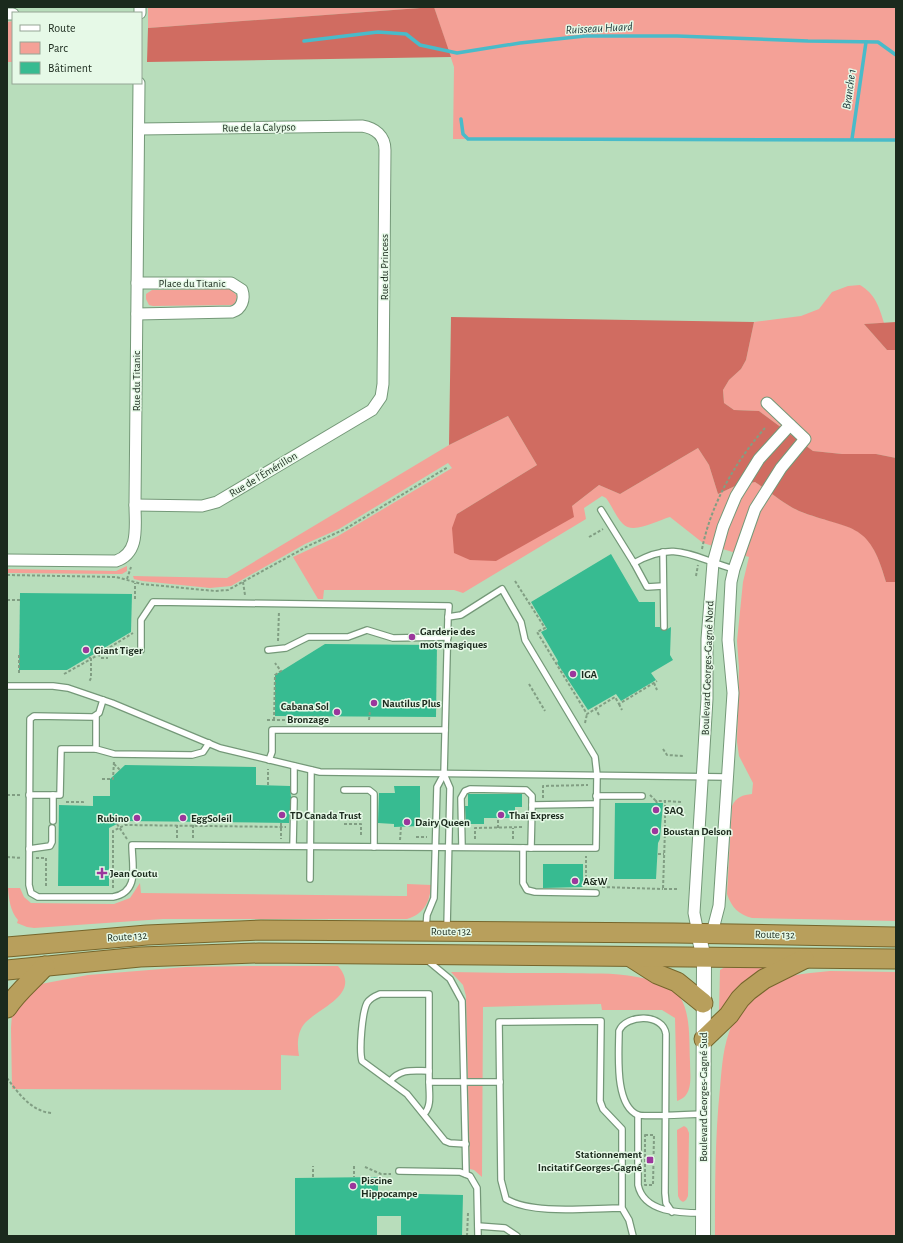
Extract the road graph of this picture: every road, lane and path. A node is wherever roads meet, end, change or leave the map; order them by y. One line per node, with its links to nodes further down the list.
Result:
1 (139, 84): 2 (street, Rue du Titanic)
2 (139, 129): 3 (street, Rue de la Calypso); 4 (street, Rue du Titanic)
3 (378, 133): 6 (street, Rue du Princess)
4 (137, 283): 5 (street, Rue du Titanic); 5 (street, Place du Titanic)
5 (137, 314): 10 (street, Rue du Titanic)
6 (379, 402): 10 (street, Rue de l'Émérillon)
7 (767, 403): 8 (street)
8 (790, 425): 17 (street, Boulevard Georges-Gagné Nord); 19 (street, Boulevard Georges-Gagné Nord)
9 (448, 467): 24 (path)
10 (135, 505): 15 (street, Rue du Titanic)
11 (601, 510): 12 (lane)
12 (610, 525): 13 (path); 16 (lane)
13 (589, 537)
14 (663, 552): 16 (lane); 17 (lane); 25 (lane)
15 (7, 560)
16 (634, 562): 25 (lane)
17 (713, 563): 19 (lane); 85 (street, Boulevard Georges-Gagné Nord)
18 (130, 564): 21 (path)
19 (734, 569): 86 (street, Boulevard Georges-Gagné Nord)
20 (7, 575): 21 (path)
21 (127, 579): 23 (path)
22 (515, 581): 57 (path)
23 (135, 582): 24 (path); 27 (path)
24 (243, 582): 26 (path)
25 (663, 586): 33 (lane)
26 (246, 598)
27 (135, 599)
28 (7, 600): 29 (path)
29 (20, 600)
30 (280, 610): 35 (path)
31 (448, 617): 34 (lane); 36 (lane); 84 (lane)
32 (133, 627): 38 (path)
33 (664, 627)
34 (448, 637): 37 (lane); 73 (lane)
35 (275, 644)
36 (141, 650)
37 (268, 650)
38 (98, 654): 40 (path); 41 (path)
39 (19, 655): 43 (path)
40 (90, 658): 44 (path); 46 (path)
41 (108, 658)
42 (275, 663): 64 (path)
43 (19, 673)
44 (64, 674)
45 (657, 681): 47 (path)
46 (89, 682)
47 (654, 683): 50 (path); 52 (path)
48 (529, 684): 56 (path)
49 (7, 686): 51 (lane)
50 (658, 690)
51 (103, 700): 59 (lane); 74 (lane)
52 (620, 704): 53 (path); 55 (path)
53 (595, 708): 57 (path); 58 (path)
54 (370, 710): 70 (path)
55 (622, 710)
56 (545, 711)
57 (587, 714): 72 (path)
58 (599, 715)
59 (96, 716): 75 (lane); 93 (lane)
60 (285, 716): 65 (path)
61 (300, 716): 66 (path)
62 (312, 716): 67 (path)
63 (267, 720): 64 (path)
64 (274, 720): 65 (path)
65 (284, 720): 66 (path)
66 (300, 720): 67 (path)
67 (312, 720): 68 (path)
68 (318, 720)
69 (364, 720): 70 (path)
70 (369, 720): 71 (path)
71 (376, 720)
72 (585, 724)
73 (445, 730): 78 (lane); 83 (lane)
74 (209, 743): 75 (lane); 78 (lane)
75 (96, 749): 94 (lane)
76 (663, 749): 77 (path)
77 (684, 756)
78 (269, 760): 79 (lane)
79 (294, 766): 82 (lane); 91 (lane)
80 (268, 769): 88 (path)
81 (120, 770): 87 (path)
82 (311, 770): 83 (lane); 138 (lane)
83 (444, 774): 84 (lane); 140 (lane); 141 (lane)
84 (597, 775): 85 (lane); 95 (lane)
85 (702, 776): 86 (lane); 162 (street, Boulevard Georges-Gagné Nord)
86 (727, 777): 162 (street, Boulevard Georges-Gagné Nord)
87 (102, 779)
88 (268, 785)
89 (588, 786): 97 (path)
90 (344, 790): 139 (lane)
91 (294, 791)
92 (7, 795): 93 (path)
93 (29, 795): 94 (lane); 146 (lane)
94 (53, 795): 107 (lane)
95 (596, 796): 96 (lane); 103 (lane)
96 (642, 796)
97 (543, 798)
98 (294, 800): 137 (lane)
99 (664, 801): 101 (path); 102 (path); 130 (path)
100 (66, 802): 104 (path)
101 (682, 802)
102 (657, 803)
103 (596, 804): 105 (lane); 145 (lane)
104 (83, 805)
105 (532, 805): 142 (lane); 145 (lane)
106 (498, 818): 127 (path)
107 (53, 821)
108 (137, 821): 118 (path)
109 (169, 821): 119 (path)
110 (184, 822): 121 (path)
111 (193, 822): 136 (path)
112 (227, 822): 122 (path)
113 (523, 822): 128 (path)
114 (281, 823): 123 (path)
115 (117, 824): 131 (path)
116 (344, 824): 132 (path)
117 (481, 824): 126 (path)
118 (138, 825)
119 (168, 825)
120 (177, 825): 135 (path)
121 (183, 825)
122 (227, 826)
123 (281, 827)
124 (401, 827): 133 (path)
125 (52, 828): 146 (lane)
126 (482, 828): 127 (path); 134 (path)
127 (498, 828): 128 (path)
128 (513, 828): 143 (path)
129 (660, 830): 130 (path)
130 (665, 830): 149 (path)
131 (125, 837)
132 (366, 837)
133 (400, 837)
134 (470, 839)
135 (177, 845): 136 (lane); 153 (lane)
136 (193, 845): 137 (lane)
137 (293, 846): 138 (lane)
138 (311, 846): 139 (lane); 154 (lane)
139 (374, 847): 140 (lane)
140 (436, 847): 141 (lane); 160 (lane)
141 (449, 847): 142 (lane); 161 (lane)
142 (462, 847): 143 (lane)
143 (512, 848): 144 (lane)
144 (523, 848): 145 (lane); 159 (lane)
145 (531, 848)
146 (29, 849): 151 (lane)
147 (586, 853): 155 (path)
148 (658, 854): 149 (path)
149 (664, 854): 158 (path)
150 (7, 858): 151 (path)
151 (29, 858): 153 (lane)
152 (109, 874): 153 (path)
153 (132, 874)
154 (310, 879)
155 (583, 880)
156 (613, 887): 158 (path)
157 (677, 888): 158 (path)
158 (663, 889)
159 (596, 892)
160 (426, 930): 161 (highway, Route 132); 164 (highway, Route 132)
161 (447, 930): 162 (highway, Route 132)
162 (705, 933): 163 (highway, Route 132); 167 (street, Boulevard Georges-Gagné Sud)
163 (896, 938)
164 (7, 947)
165 (420, 954): 166 (highway, Route 132); 170 (highway, Route 132); 179 (lane)
166 (632, 958): 167 (highway, Route 132); 172 (highway)
167 (704, 958): 168 (highway, Route 132); 172 (street, Boulevard Georges-Gagné Sud)
168 (805, 958): 169 (highway, Route 132); 174 (highway)
169 (896, 960)
170 (45, 966): 171 (highway, Route 132); 173 (highway)
171 (7, 970)
172 (703, 1003): 174 (street, Boulevard Georges-Gagné Sud)
173 (7, 1008)
174 (704, 1039): 184 (street, Boulevard Georges-Gagné Sud)
175 (429, 1071): 177 (lane); 177 (lane); 178 (lane)
176 (7, 1078): 181 (path)
177 (390, 1081): 182 (lane)
178 (429, 1082): 179 (lane); 182 (lane)
179 (464, 1082): 180 (lane); 186 (lane)
180 (500, 1082): 196 (lane); 196 (lane)
181 (52, 1113)
182 (424, 1114): 186 (lane)
183 (666, 1114): 184 (lane); 185 (lane); 185 (lane); 197 (lane)
184 (703, 1114): 198 (street, Boulevard Georges-Gagné Sud)
185 (638, 1115): 197 (lane)
186 (466, 1144): 193 (lane)
187 (645, 1160): 188 (path); 188 (path); 188 (path)
188 (654, 1160)
189 (313, 1166): 194 (path)
190 (354, 1166): 195 (path)
191 (365, 1167): 192 (path)
192 (399, 1171): 193 (lane)
193 (466, 1174): 199 (lane)
194 (313, 1177)
195 (354, 1177)
196 (622, 1208): 202 (lane)
197 (672, 1212): 198 (lane)
198 (702, 1213): 203 (street, Boulevard Georges-Gagné Sud)
199 (478, 1226): 200 (lane); 201 (lane)
200 (478, 1236)
201 (517, 1236)
202 (633, 1236)
203 (702, 1236)

